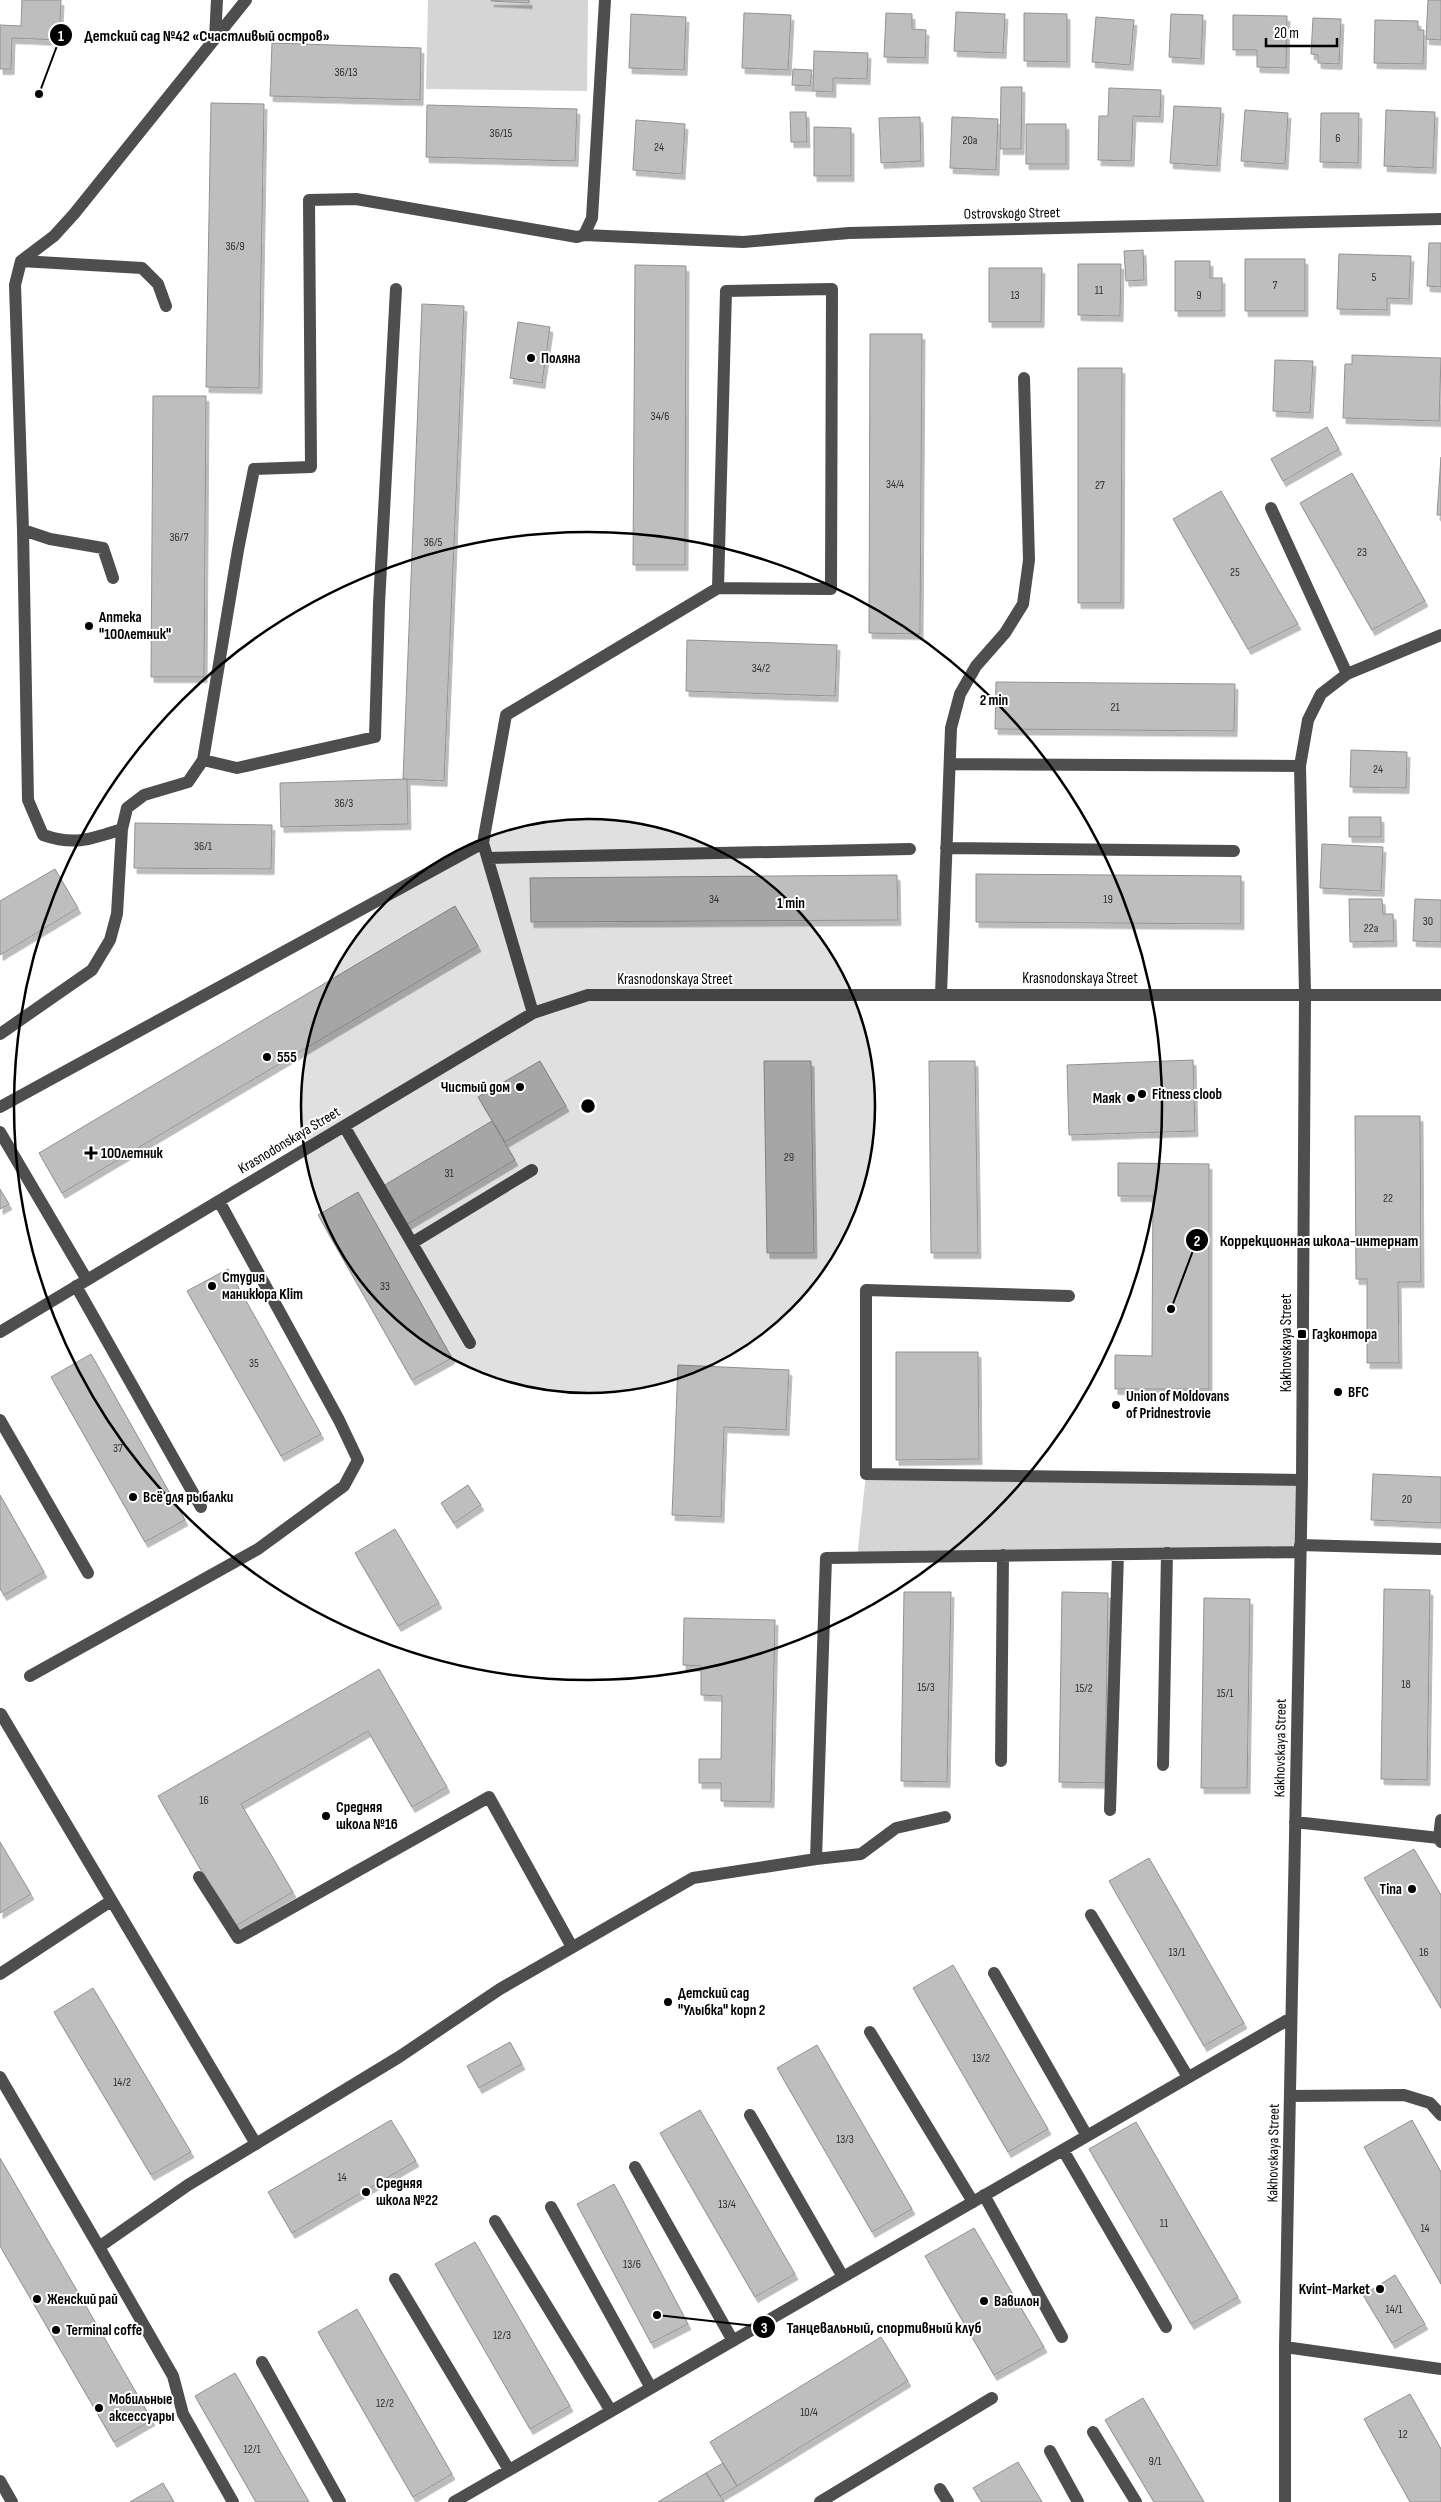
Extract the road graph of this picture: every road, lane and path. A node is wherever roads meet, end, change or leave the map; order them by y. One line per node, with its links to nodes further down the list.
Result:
1 (217, 0): 4 (street)
2 (246, 0): 4 (street)
3 (605, 0): 6 (street)
4 (215, 38): 7 (street)
5 (1441, 219): 6 (street, Ostrovskogo Street)
6 (584, 236): 17 (street, Ostrovskogo Street)
7 (20, 261): 9 (street); 12 (street)
8 (396, 289): 17 (street)
9 (166, 306)
10 (1024, 378): 18 (street)
11 (1271, 508): 16 (street)
12 (23, 530): 13 (street); 20 (street)
13 (113, 578)
14 (718, 588): 14 (street); 21 (street)
15 (1441, 635): 16 (street, Kakhovskaya Street)
16 (1347, 674): 19 (street, Kakhovskaya Street)
17 (203, 760): 20 (street)
18 (950, 764): 19 (street); 22 (street)
19 (1300, 766): 27 (street, Kakhovskaya Street)
20 (122, 829): 30 (street)
21 (483, 843): 25 (street); 31 (street)
22 (946, 848): 24 (street); 26 (street)
23 (910, 849): 25 (street)
24 (1234, 851)
25 (488, 858): 29 (street)
26 (941, 994): 27 (street, Krasnodonskaya Street); 29 (street, Krasnodonskaya Street)
27 (1305, 994): 28 (street, Krasnodonskaya Street); 43 (street, Kakhovskaya Street)
28 (1441, 995)
29 (533, 1013): 32 (street, Krasnodonskaya Street)
30 (0, 1034)
31 (0, 1107)
32 (344, 1126): 35 (street, Krasnodonskaya Street); 36 (street)
33 (0, 1132): 37 (street)
34 (532, 1170): 36 (street)
35 (219, 1201): 37 (street, Krasnodonskaya Street); 51 (street)
36 (412, 1243): 41 (street)
37 (87, 1280): 38 (street, Krasnodonskaya Street)
38 (76, 1286): 40 (street, Krasnodonskaya Street); 44 (street)
39 (1069, 1296): 43 (street)
40 (0, 1332)
41 (470, 1343)
42 (0, 1420): 50 (street)
43 (1302, 1480): 45 (street, Kakhovskaya Street)
44 (201, 1507)
45 (1300, 1548): 46 (street); 47 (street); 58 (street, Kakhovskaya Street)
46 (1441, 1550)
47 (1167, 1553): 48 (street); 54 (street)
48 (1118, 1554): 49 (street); 55 (street)
49 (1003, 1555): 53 (street); 60 (street)
50 (88, 1573)
51 (30, 1676)
52 (1, 1714): 62 (street)
53 (1001, 1761)
54 (1163, 1765)
55 (1110, 1810)
56 (945, 1817): 60 (street)
57 (1441, 1820): 59 (street)
58 (1294, 1822): 59 (street); 67 (street, Kakhovskaya Street)
59 (1440, 1840)
60 (816, 1859): 64 (street)
61 (199, 1877): 64 (street)
62 (111, 1901): 65 (street); 76 (street)
63 (1091, 1915): 70 (street)
64 (572, 1947): 76 (street)
65 (0, 1974)
66 (994, 1974): 75 (street)
67 (1291, 2018): 70 (street); 71 (street, Kakhovskaya Street)
68 (870, 2032): 79 (street)
69 (0, 2077): 82 (street)
70 (1188, 2077): 75 (street)
71 (1290, 2096): 72 (street); 88 (street, Kakhovskaya Street)
72 (1436, 2100): 74 (street)
73 (750, 2115): 83 (street)
74 (1441, 2115)
75 (1087, 2136): 77 (street)
76 (256, 2144): 82 (street)
77 (1063, 2150): 79 (street); 85 (street)
78 (635, 2167): 87 (street)
79 (978, 2199): 83 (street); 86 (street)
80 (551, 2207): 91 (street)
81 (496, 2221): 93 (street)
82 (99, 2248): 100 (street)
83 (843, 2277): 87 (street)
84 (396, 2280): 96 (street)
85 (1166, 2326)
86 (1062, 2336)
87 (733, 2341): 91 (street)
88 (1285, 2347): 90 (street); 107 (street, Kakhovskaya Street)
89 (262, 2362): 101 (street)
90 (1441, 2369)
91 (651, 2388): 93 (street)
92 (992, 2398): 103 (street)
93 (610, 2411): 96 (street)
94 (1093, 2432): 106 (street)
95 (1050, 2451): 105 (street)
96 (509, 2470): 102 (street)
97 (0, 2481): 99 (street)
98 (940, 2489): 104 (street)
99 (12, 2502)
100 (233, 2502)
101 (340, 2502)
102 (454, 2502)
103 (820, 2502)
104 (948, 2502)
105 (1078, 2502)
106 (1136, 2502)
107 (1285, 2502)

